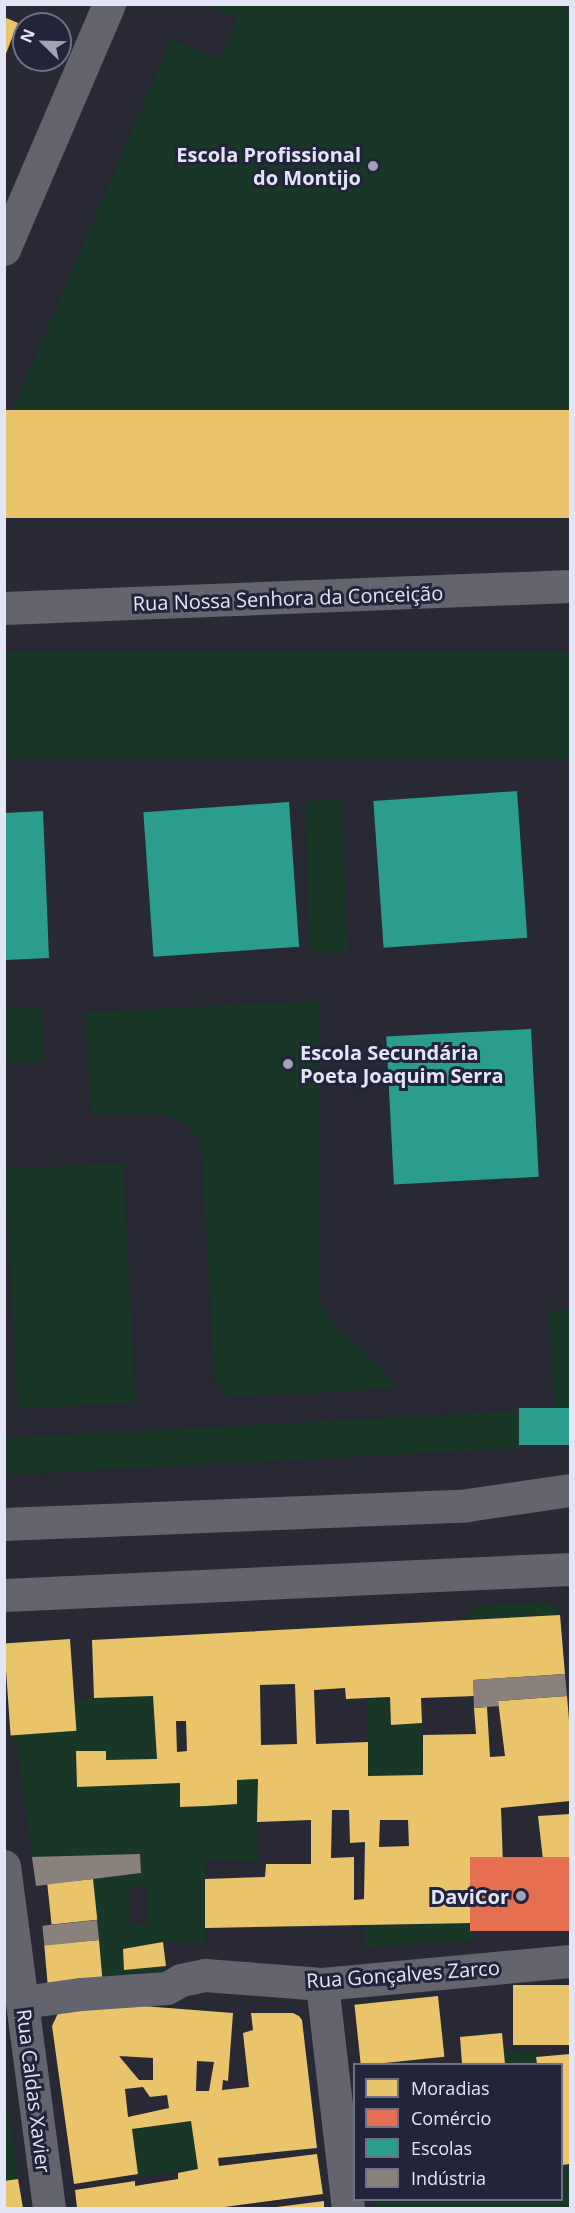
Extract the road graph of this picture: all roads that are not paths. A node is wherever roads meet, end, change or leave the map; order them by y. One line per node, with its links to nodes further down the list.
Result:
1 (109, 4): 2 (street)
2 (4, 249)
3 (570, 586): 4 (street, Rua Nossa Senhora da Conceição)
4 (4, 608)
5 (570, 1490): 6 (street)
6 (4, 1524)
7 (570, 1569): 8 (street)
8 (4, 1595)
9 (4, 1866): 12 (street, Rua Caldas Xavier)
10 (570, 1960): 11 (street, Rua Gonçalves Zarco)
11 (322, 1984): 12 (street, Rua Gonçalves Zarco); 14 (street)
12 (23, 2002): 13 (street, Rua Caldas Xavier)
13 (49, 2208)
14 (348, 2208)

